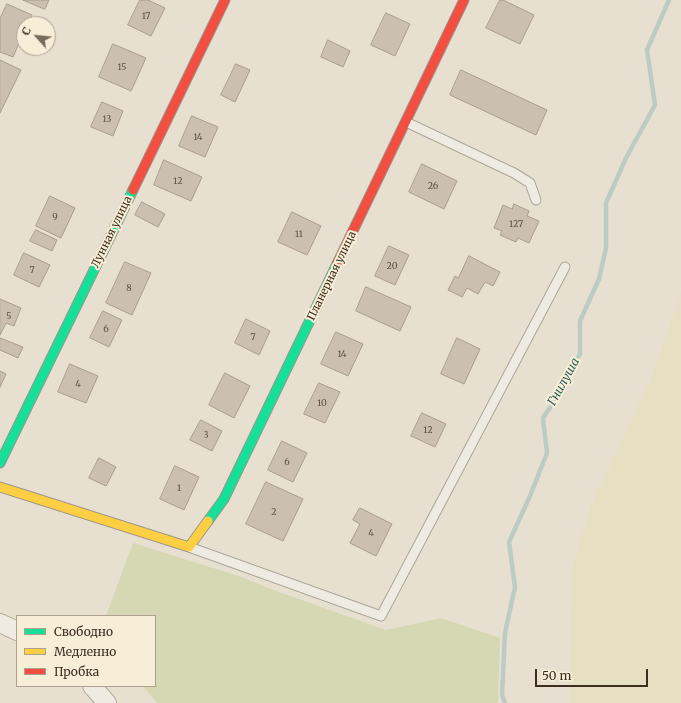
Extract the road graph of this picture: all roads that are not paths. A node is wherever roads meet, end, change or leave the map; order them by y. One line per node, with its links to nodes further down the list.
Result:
1 (225, 0): 6 (street, Лунная улица)
2 (464, 0): 3 (street, Планерная улица)
3 (406, 122): 4 (lane); 8 (street, Планерная улица)
4 (536, 200)
5 (565, 266): 8 (lane)
6 (0, 463)
7 (0, 487): 8 (street)
8 (189, 546)
9 (0, 623): 10 (street)
10 (16, 631)
11 (93, 687): 12 (street)
12 (107, 703)

